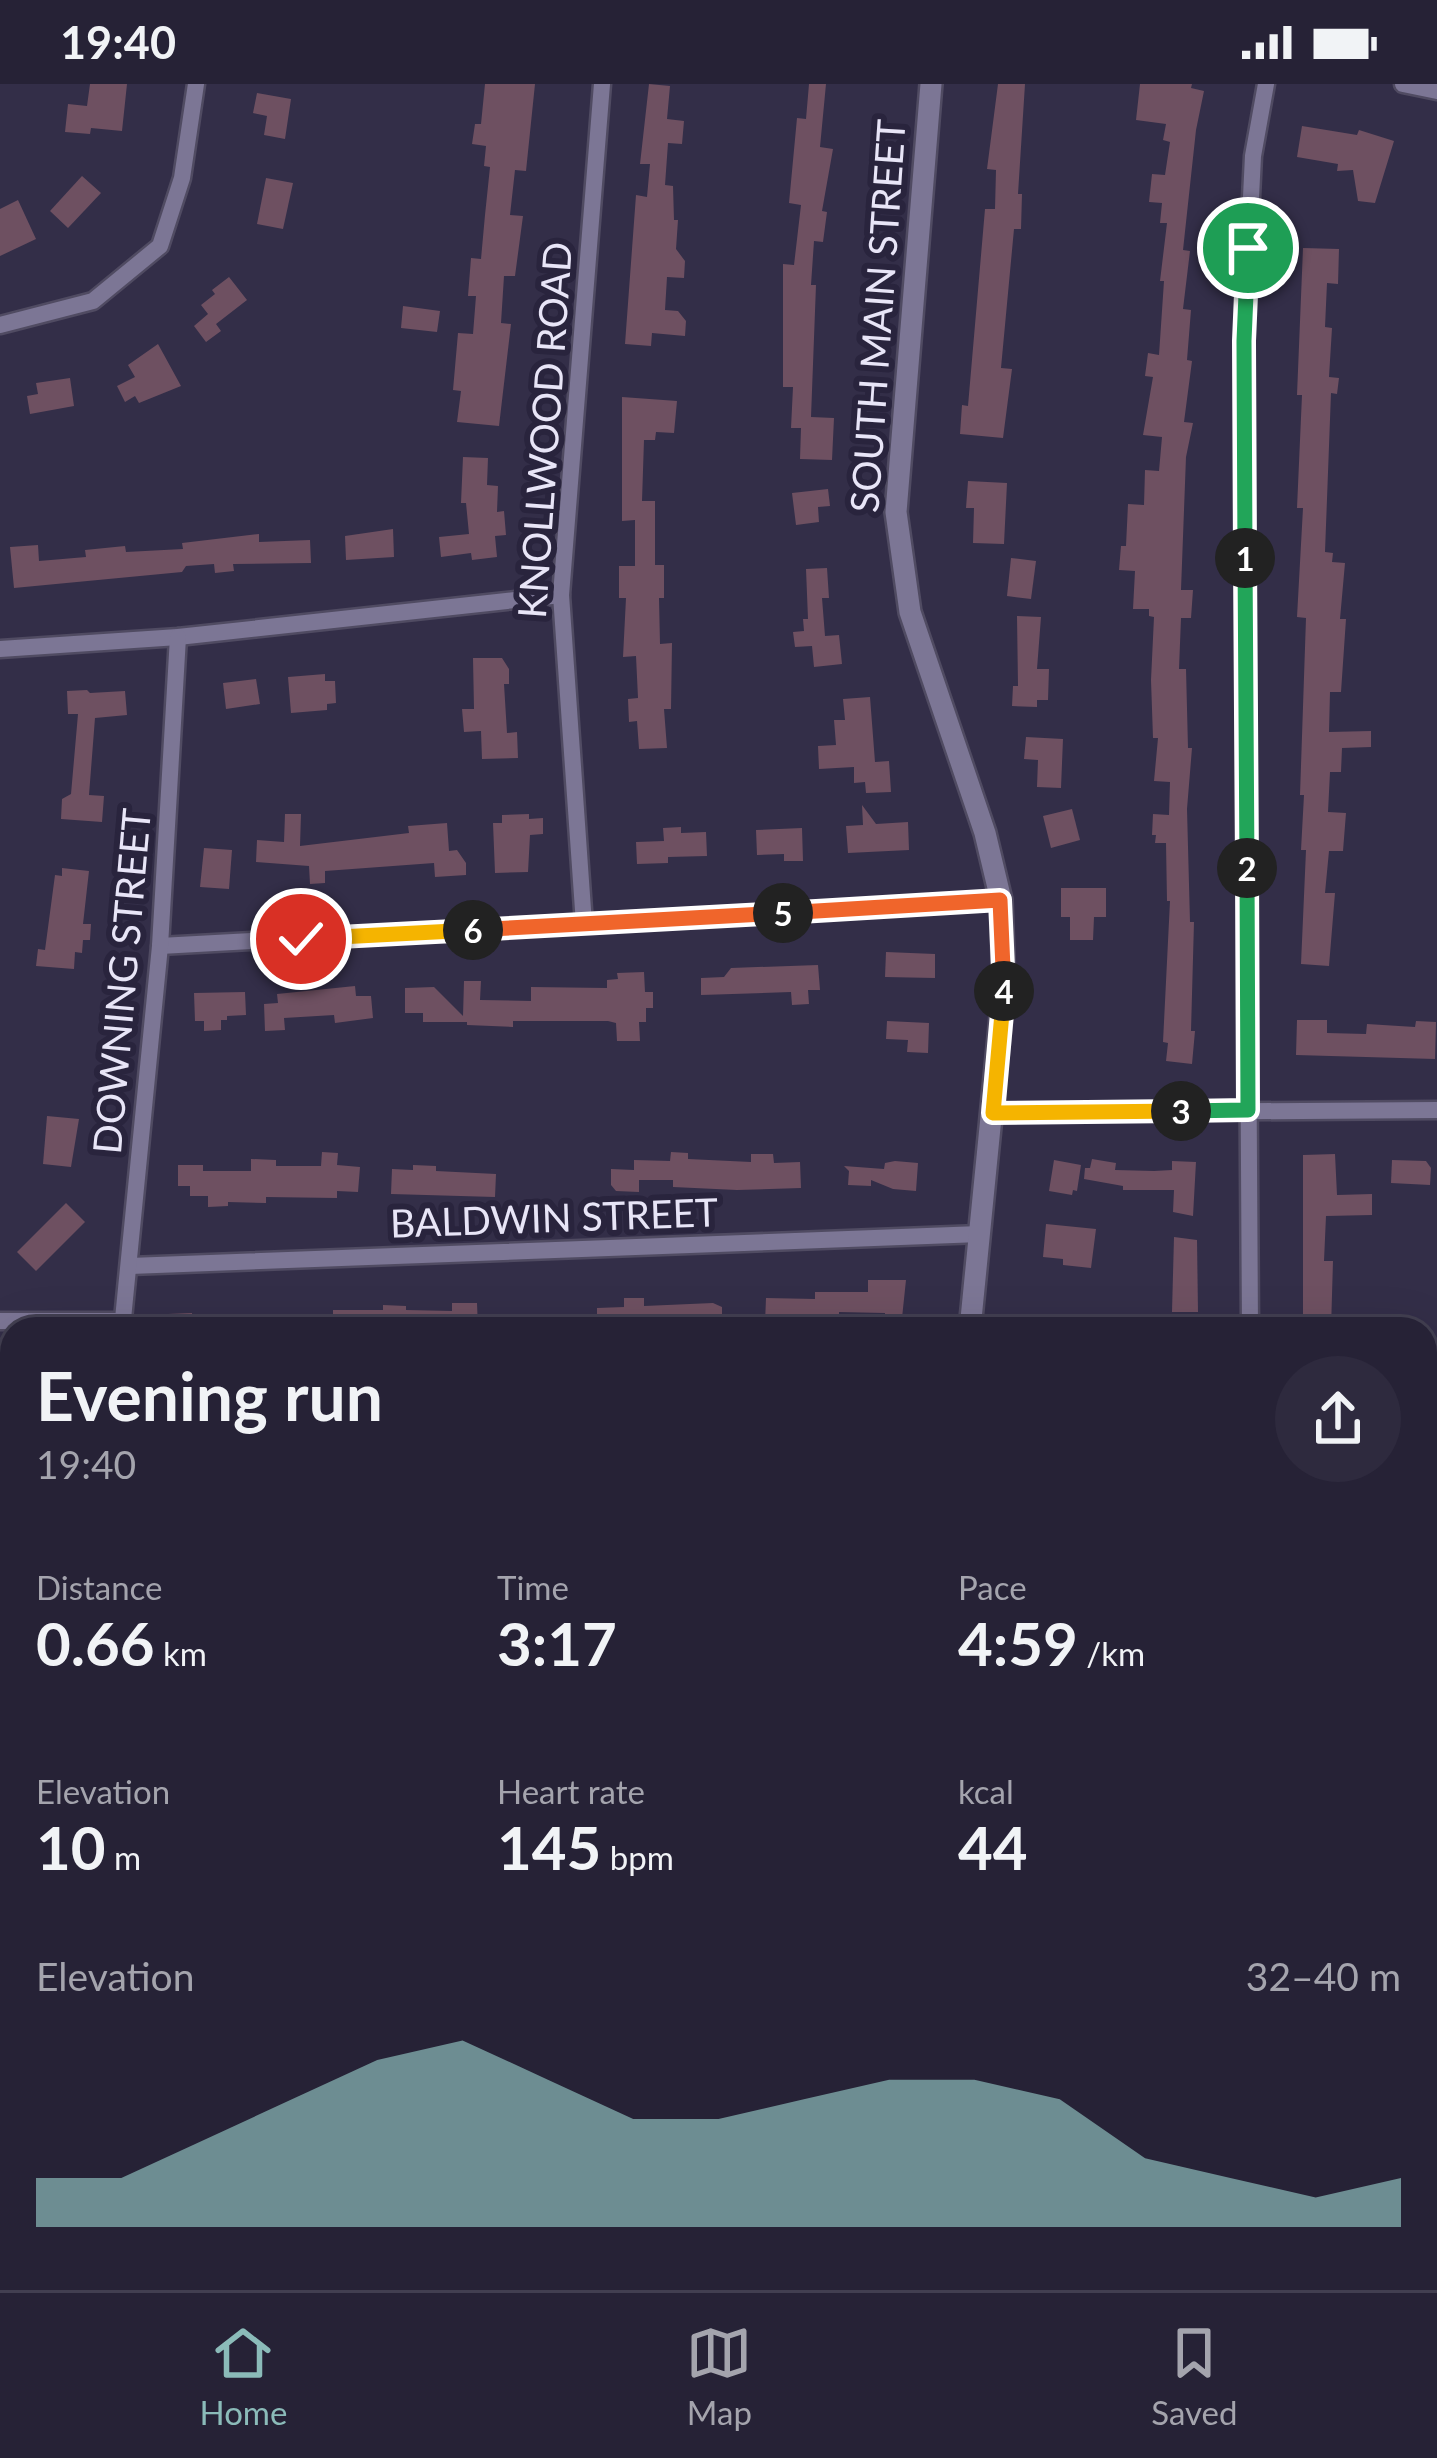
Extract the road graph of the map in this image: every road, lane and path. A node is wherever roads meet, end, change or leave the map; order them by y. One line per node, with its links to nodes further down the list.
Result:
1 (196, 84): 7 (street)
2 (602, 84): 8 (street, KNOLLWOOD ROAD)
3 (931, 84): 11 (street, SOUTH MAIN STREET)
4 (1266, 84): 14 (street)
5 (1402, 84): 6 (street)
6 (1437, 92)
7 (0, 325)
8 (561, 595): 9 (street); 12 (street, KNOLLWOOD ROAD)
9 (178, 638): 10 (street); 13 (street, DOWNING STREET)
10 (0, 649)
11 (1000, 900): 12 (street); 16 (street, SOUTH MAIN STREET)
12 (584, 924): 13 (street)
13 (160, 946): 18 (street, DOWNING STREET)
14 (1248, 1110): 15 (street); 16 (street); 21 (street)
15 (1437, 1110)
16 (993, 1113): 17 (street, SOUTH MAIN STREET)
17 (980, 1234): 18 (street, BALDWIN STREET); 20 (street, SOUTH MAIN STREET)
18 (130, 1266): 19 (street, DOWNING STREET)
19 (123, 1317)
20 (971, 1317)
21 (1250, 1317)

